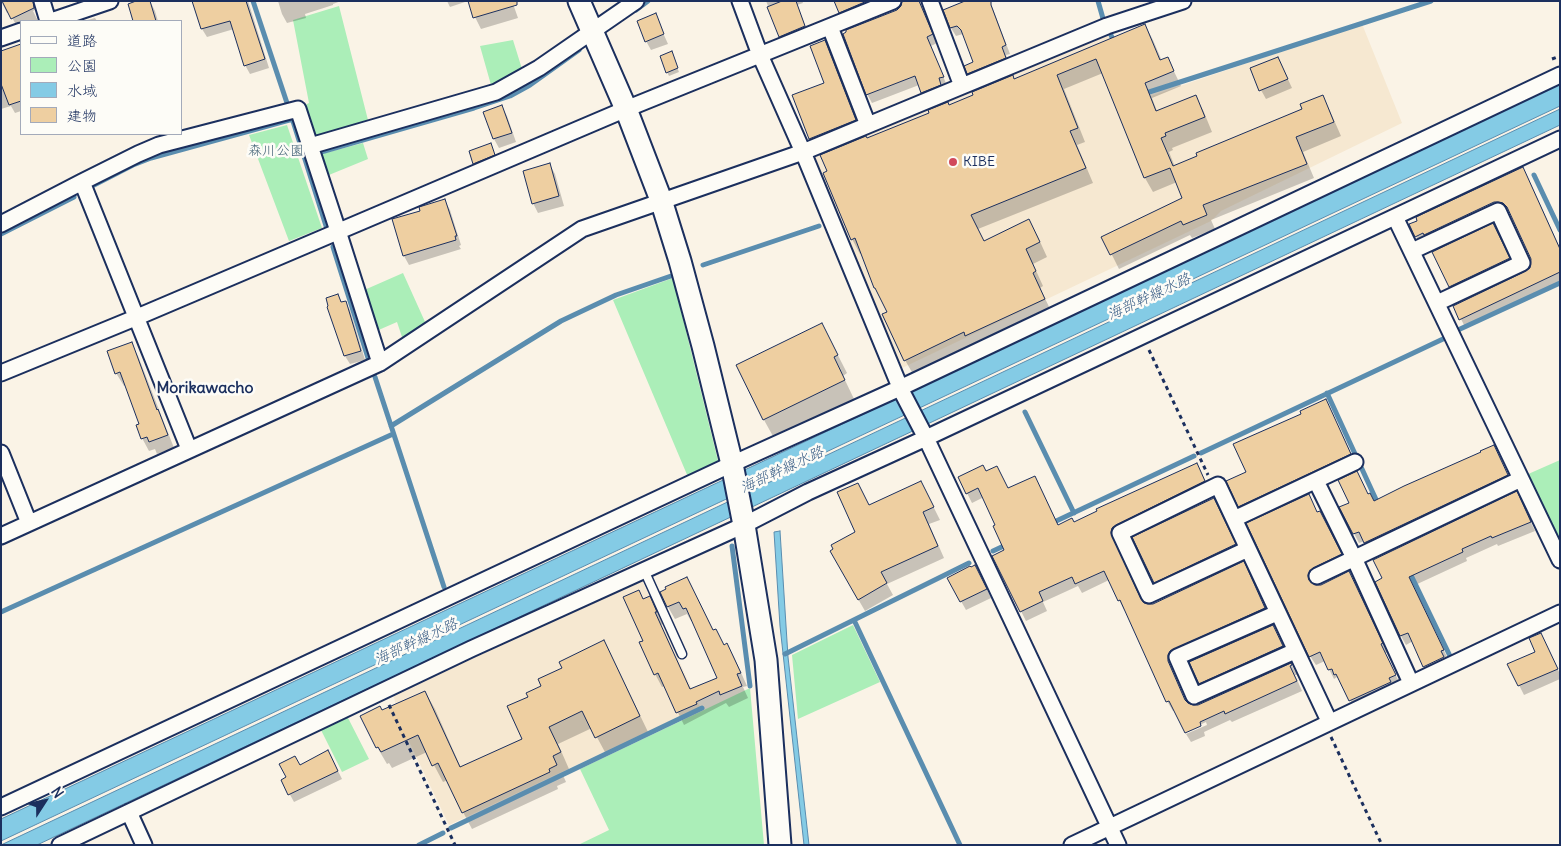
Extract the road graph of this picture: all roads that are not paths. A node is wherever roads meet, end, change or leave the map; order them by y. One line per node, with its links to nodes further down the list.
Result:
1 (42, 1): 9 (street)
2 (110, 1): 10 (street)
3 (579, 1): 13 (street)
4 (636, 1): 13 (street)
5 (740, 1): 15 (street)
6 (894, 1): 11 (street)
7 (930, 1): 17 (street)
8 (1183, 1): 17 (street)
9 (49, 20)
10 (52, 20)
11 (830, 27): 15 (street); 19 (street)
12 (20, 31): 14 (street)
13 (592, 31): 18 (street); 21 (street)
14 (1, 38)
15 (760, 56): 18 (street); 22 (street)
16 (1560, 75): 33 (street)
17 (962, 86): 19 (street)
18 (626, 109): 24 (street); 27 (street)
19 (868, 125): 22 (street)
20 (1560, 139): 25 (street)
21 (310, 146): 23 (street); 27 (street)
22 (803, 152): 24 (street); 33 (street)
23 (82, 182): 26 (street); 30 (street)
24 (661, 200): 31 (street); 38 (street)
25 (1395, 217): 28 (street); 34 (street)
26 (1, 224)
27 (338, 231): 30 (street); 31 (street)
28 (1412, 252): 29 (street); 29 (street)
29 (1437, 304): 39 (street)
30 (135, 318): 32 (street); 35 (street)
31 (380, 362): 35 (street)
32 (1, 373)
33 (901, 390): 34 (street); 38 (street)
34 (924, 435): 42 (street); 58 (street)
35 (189, 449): 43 (street)
36 (1, 453): 43 (street)
37 (1355, 462): 40 (street)
38 (732, 464): 42 (street); 56 (street)
39 (1521, 479): 46 (street); 47 (street)
40 (1316, 481): 41 (street); 46 (street)
41 (1234, 519): 45 (street); 45 (street)
42 (743, 521): 48 (street); 61 (street)
43 (29, 523): 44 (street)
44 (1, 536)
45 (1248, 549): 50 (street)
46 (1354, 558): 49 (street); 54 (street)
47 (1560, 560)
48 (644, 570): 53 (lane); 57 (street)
49 (1317, 576)
50 (1277, 612): 52 (street); 52 (street)
51 (1560, 613): 54 (street)
52 (1295, 651): 55 (street)
53 (682, 654)
54 (1412, 683): 55 (street)
55 (1329, 722): 58 (street)
56 (1, 807)
57 (129, 812): 59 (street); 60 (street)
58 (1110, 827): 62 (street); 63 (street)
59 (60, 845)
60 (144, 845)
61 (780, 845)
62 (1072, 845)
63 (1118, 845)

